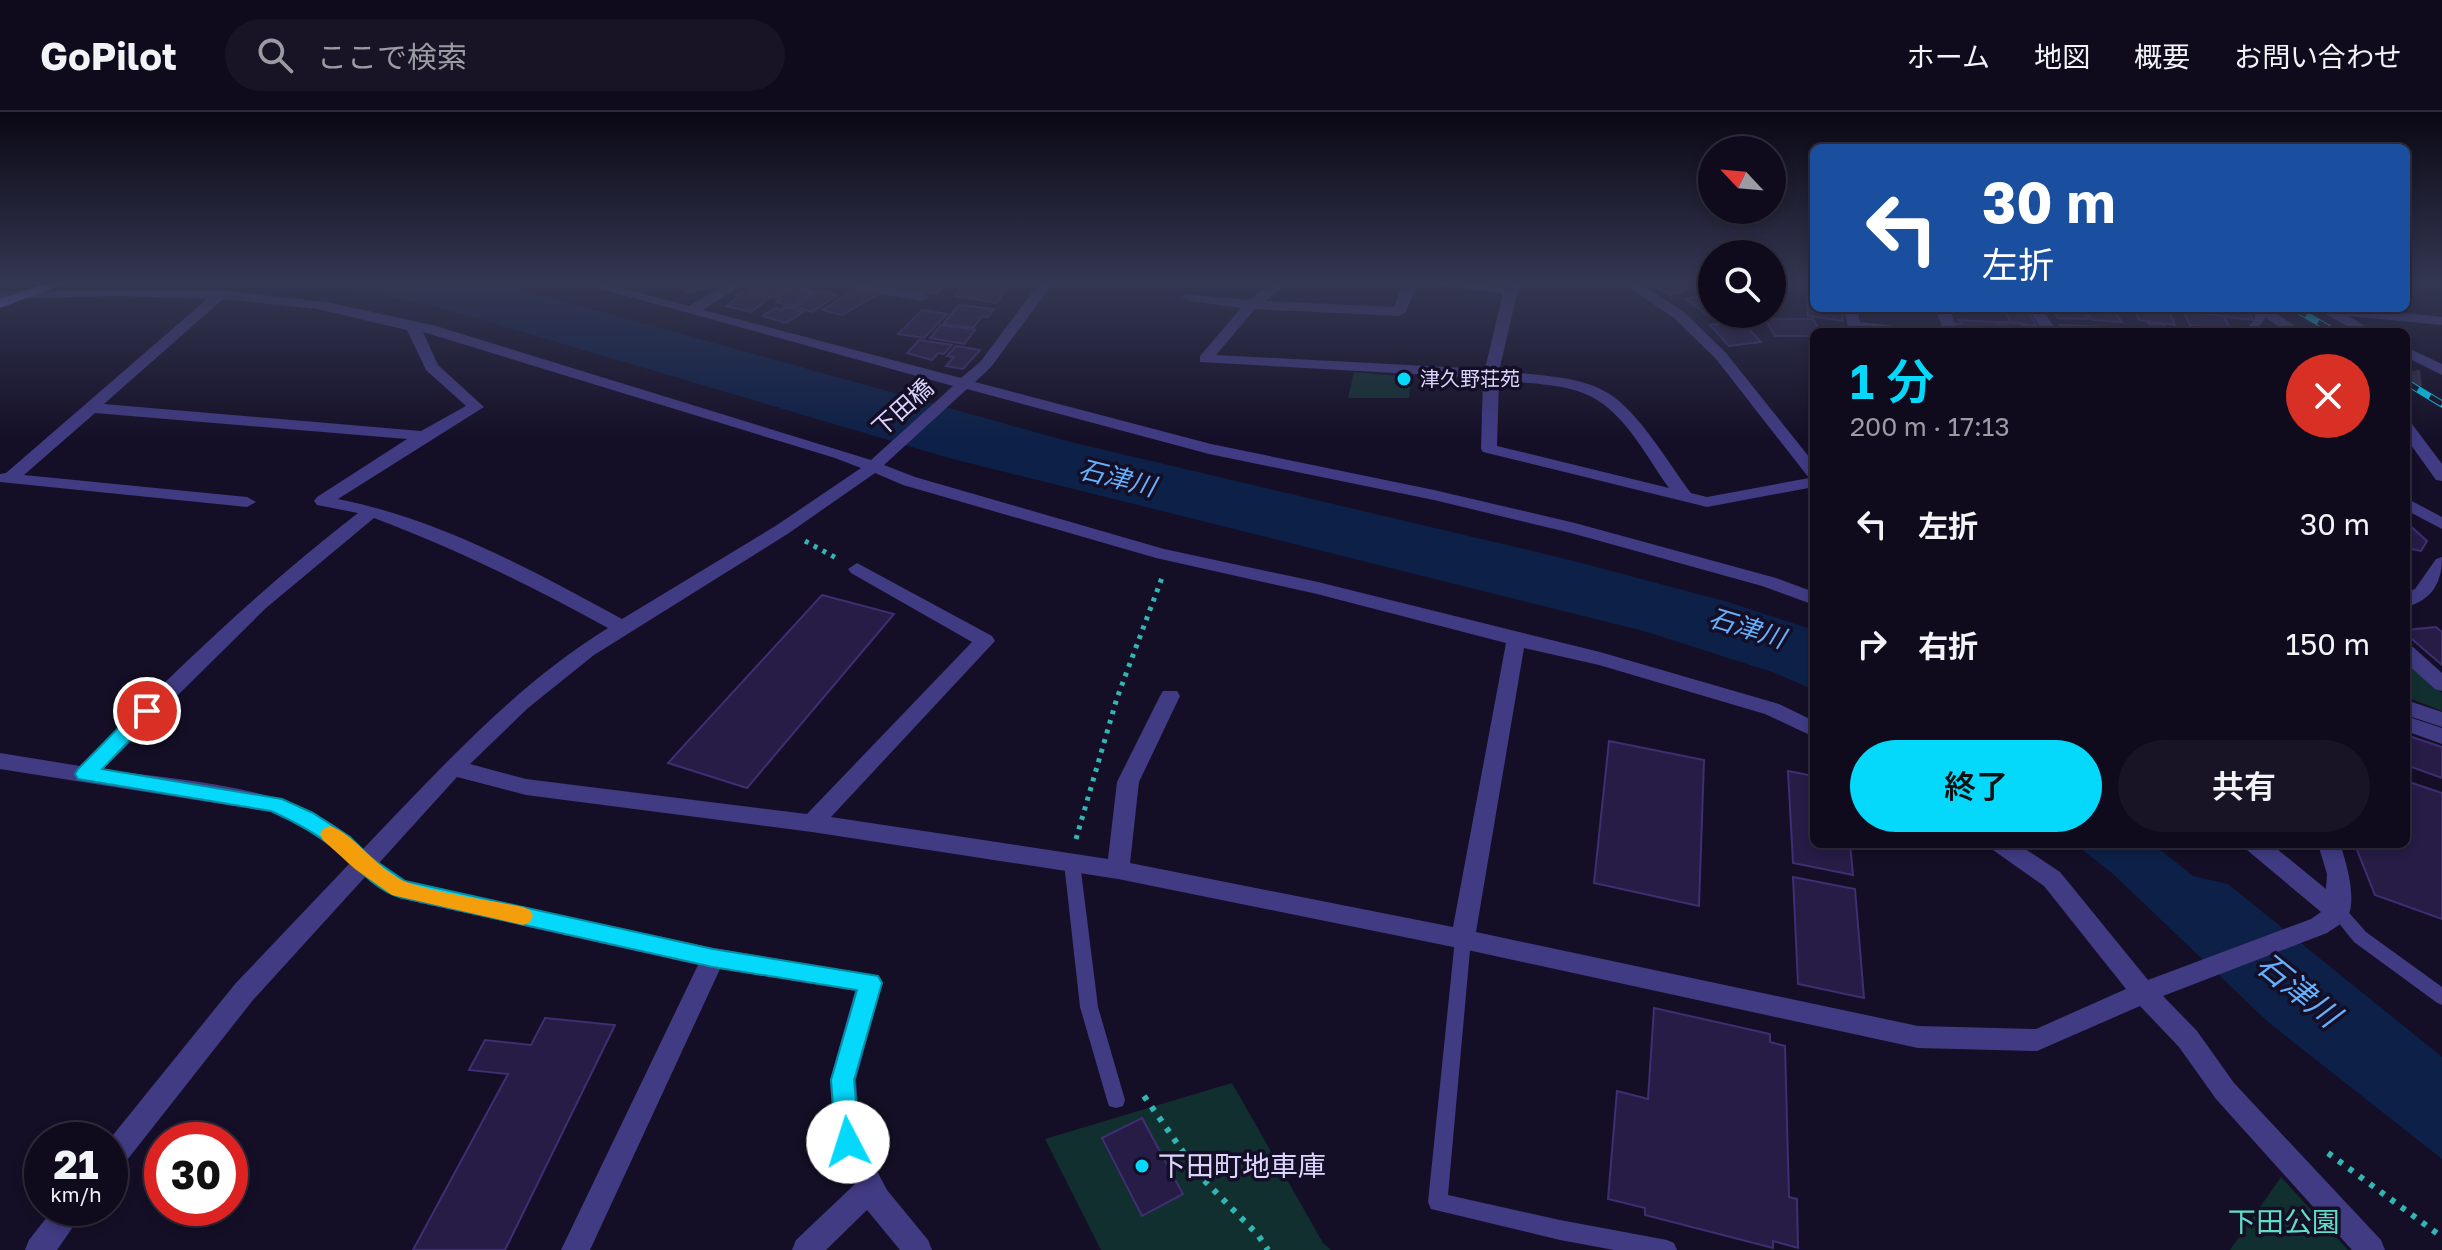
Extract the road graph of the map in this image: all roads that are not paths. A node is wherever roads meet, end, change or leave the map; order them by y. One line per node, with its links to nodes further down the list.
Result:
1 (174, 335): 14 (street)
2 (417, 335): 16 (street)
3 (452, 335): 17 (street)
4 (780, 335): 13 (street)
5 (1007, 335): 13 (street, 下田橋)
6 (1225, 335): 11 (street)
7 (1501, 335): 11 (street)
8 (1700, 335): 18 (street)
9 (2410, 353): 10 (street)
10 (2442, 372): 12 (street)
11 (1491, 374): 22 (street); 22 (street)
12 (2421, 378)
13 (964, 385): 17 (street, 下田橋); 29 (street)
14 (91, 408): 16 (street); 20 (street)
15 (2410, 432): 19 (street)
16 (424, 436): 25 (street)
17 (874, 466): 31 (street, 下田橋); 32 (street)
18 (1810, 469)
19 (2442, 476)
20 (6, 478): 23 (street)
21 (1810, 483): 22 (street)
22 (1685, 497)
23 (247, 502)
24 (2410, 505): 26 (street)
25 (372, 511): 31 (street); 43 (street)
26 (2442, 524)
27 (2442, 563): 30 (street)
28 (857, 569): 44 (street)
29 (1810, 597)
30 (2410, 599)
31 (623, 628): 42 (street, 下田橋)
32 (1516, 639): 39 (street); 52 (street)
33 (2410, 656): 34 (street)
34 (2442, 684)
35 (1170, 696): 50 (street)
36 (2410, 708): 37 (street)
37 (2442, 720)
38 (2410, 724): 40 (street)
39 (1810, 728)
40 (2442, 736)
41 (0, 761): 43 (street)
42 (453, 768): 44 (street); 48 (street, 下田橋)
43 (85, 774): 48 (street)
44 (812, 823): 49 (street)
45 (2007, 848): 54 (street)
46 (2259, 848): 51 (street)
47 (2330, 848): 51 (street)
48 (362, 863): 53 (street); 57 (street, 下田橋)
49 (1072, 863): 50 (street); 56 (lane)
50 (1118, 870): 52 (street)
51 (2329, 919): 54 (street); 55 (lane)
52 (1463, 939): 54 (street); 64 (lane)
53 (713, 958): 58 (street); 61 (street)
54 (2153, 989): 65 (street)
55 (2442, 997)
56 (1116, 1100)
57 (128, 1137)
58 (871, 1187): 62 (street); 63 (street)
59 (58, 1226): 60 (street)
60 (39, 1250)
61 (575, 1250)
62 (806, 1250)
63 (918, 1250)
64 (1667, 1250)
65 (2371, 1250)

